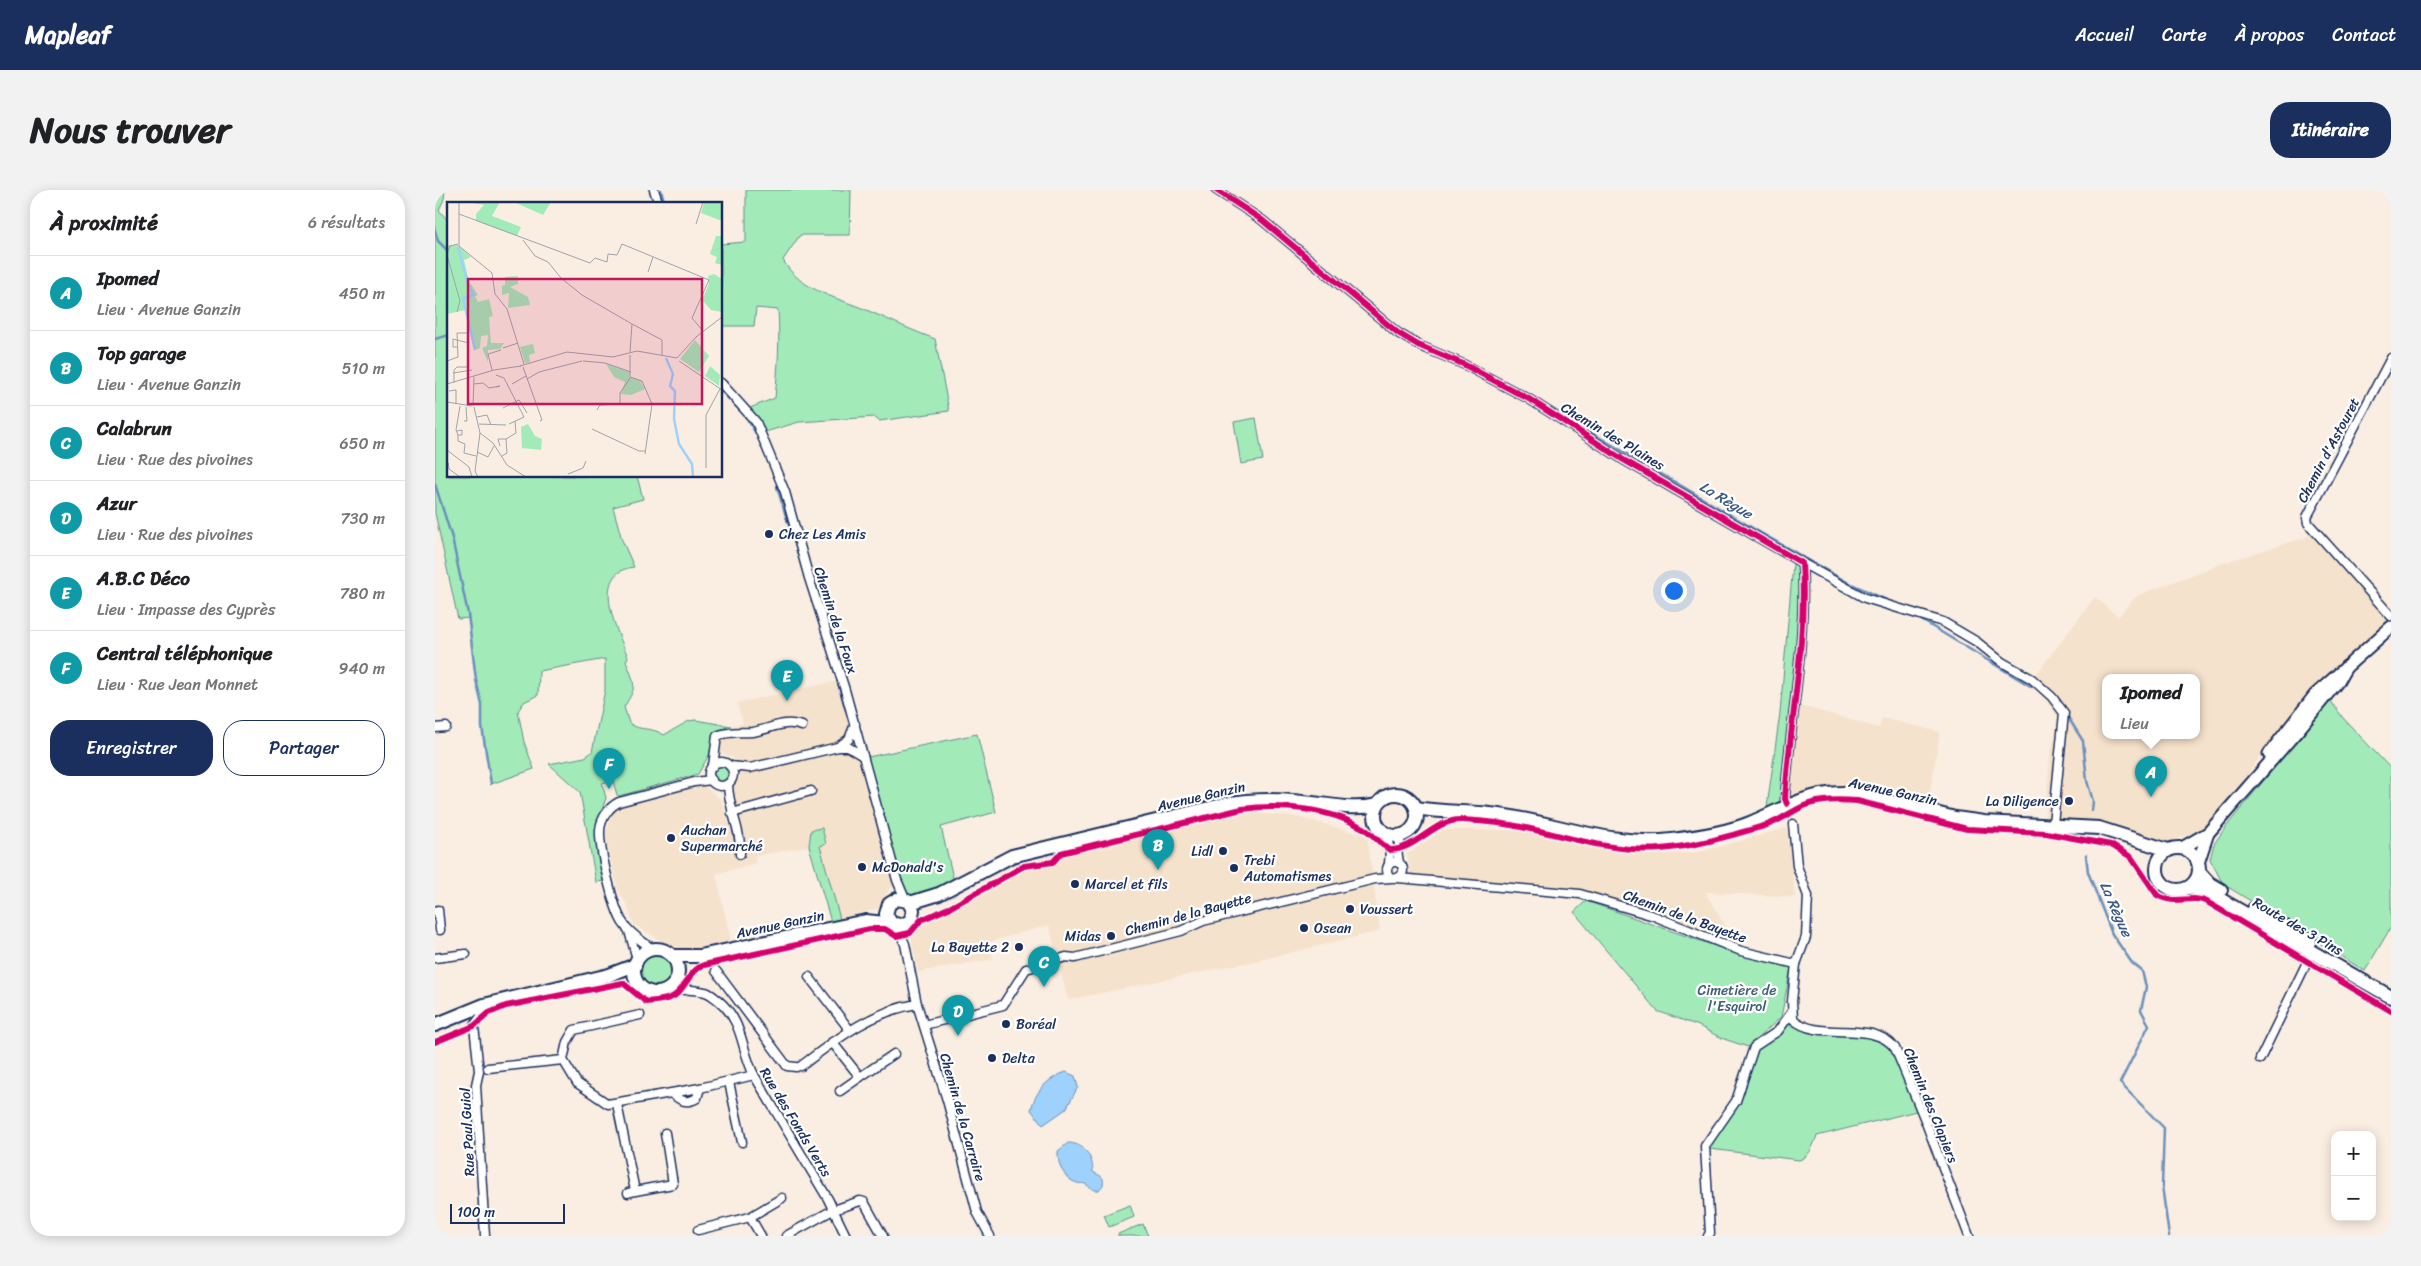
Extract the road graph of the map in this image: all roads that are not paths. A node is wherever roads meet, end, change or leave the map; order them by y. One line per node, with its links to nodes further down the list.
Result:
1 (1216, 190): 4 (street, Chemin des Plaines)
2 (2391, 358): 5 (street, Chemin d'Astouret)
3 (723, 385): 7 (street, Chemin de la Foux)
4 (1802, 563): 23 (street); 32 (street, Chemin des Plaines)
5 (2391, 616)
6 (2391, 627): 33 (main road)
7 (855, 724): 11 (street); 12 (street, Chemin de la Foux)
8 (802, 726): 14 (street)
9 (446, 727): 10 (street)
10 (435, 728)
11 (847, 740): 12 (street); 13 (street)
12 (861, 746): 15 (street, Chemin de la Foux)
13 (838, 747): 15 (street); 17 (street)
14 (716, 752): 16 (street); 18 (street)
15 (863, 756): 48 (street, Chemin de la Foux)
16 (727, 764): 17 (street); 18 (street); 19 (street)
17 (749, 768): 19 (street)
18 (712, 773): 20 (street); 49 (street)
19 (730, 781): 20 (street); 22 (street)
20 (719, 785): 22 (street)
21 (811, 791): 28 (street)
22 (728, 798): 28 (street)
23 (1787, 804): 27 (main road, Avenue Ganzin); 32 (main road, Avenue Ganzin)
24 (1377, 805): 25 (main road, Avenue Ganzin); 26 (main road); 30 (main road)
25 (1339, 807): 30 (main road, Avenue Ganzin); 48 (main road, Avenue Ganzin)
26 (1416, 808): 27 (main road, Avenue Ganzin); 29 (main road)
27 (1453, 812): 29 (main road, Avenue Ganzin)
28 (732, 814): 39 (street)
29 (1416, 822): 35 (main road)
30 (1376, 823): 34 (main road)
31 (1793, 824): 58 (street)
32 (2053, 824): 36 (main road, Avenue Ganzin)
33 (2208, 833): 37 (main road); 42 (main road)
34 (1386, 834): 35 (main road); 41 (street)
35 (1402, 835): 40 (street)
36 (2125, 838): 38 (main road, Avenue Ganzin); 43 (main road, Avenue Ganzin)
37 (2182, 848): 38 (main road); 42 (main road)
38 (2168, 850): 43 (main road)
39 (740, 854)
40 (1399, 863): 41 (street); 44 (street)
41 (1388, 867): 44 (street); 45 (street, Chemin de la Bayette)
42 (2199, 867): 46 (main road); 66 (main road, Route des 3 Pins)
43 (2157, 868): 46 (main road)
44 (1397, 876): 45 (street, Chemin de la Bayette); 58 (street, Chemin de la Bayette)
45 (1375, 879): 74 (street, Chemin de la Bayette)
46 (2188, 888): 52 (main road, Route des 3 Pins)
47 (435, 911): 50 (street)
48 (900, 912): 55 (main road, Avenue Ganzin); 68 (street, Chemin de la Carraire)
49 (628, 929): 51 (street); 57 (street)
50 (440, 930)
51 (652, 949): 54 (main road); 57 (main road)
52 (2312, 952): 66 (main road, Route des 3 Pins); 79 (street)
53 (466, 954): 56 (street)
54 (673, 956): 55 (main road, Avenue Ganzin); 61 (main road)
55 (701, 956): 61 (main road, Avenue Ganzin)
56 (435, 958)
57 (636, 962): 60 (main road); 63 (main road)
58 (1796, 964): 70 (street)
59 (716, 971): 67 (street)
60 (609, 975): 63 (main road); 72 (main road)
61 (678, 975): 64 (main road); 65 (street)
62 (809, 978): 75 (street)
63 (636, 981): 64 (main road)
64 (670, 989): 65 (street)
65 (684, 990): 69 (street)
66 (2391, 996)
67 (736, 999): 69 (street); 77 (street)
68 (917, 1004): 74 (street, Chemin de la Carraire); 75 (street)
69 (727, 1006): 82 (street, Rue des Fonds Verts)
70 (1791, 1014): 101 (street); 102 (street, Chemin des Clapiers)
71 (640, 1016): 80 (street)
72 (466, 1020): 73 (main road); 76 (main road); 95 (street, Rue Paul Guiol)
73 (435, 1025)
74 (924, 1026): 100 (street, Chemin de la Carraire)
75 (849, 1029): 77 (street)
76 (435, 1031)
77 (832, 1042): 83 (street)
78 (894, 1054): 83 (street)
79 (2260, 1059)
80 (563, 1060): 81 (street); 88 (street)
81 (487, 1068)
82 (754, 1075): 84 (street); 92 (street, Rue des Fonds Verts)
83 (859, 1077): 86 (street)
84 (729, 1082): 85 (street); 90 (street)
85 (700, 1088): 87 (street); 87 (street)
86 (840, 1091)
87 (672, 1094): 88 (street)
88 (617, 1104): 89 (street)
89 (665, 1133)
90 (742, 1142)
91 (782, 1198): 93 (street)
92 (833, 1211): 97 (street); 98 (street, Rue des Fonds Verts); 99 (street)
93 (750, 1217): 94 (street); 96 (street)
94 (698, 1230)
95 (485, 1236)
96 (761, 1236)
97 (786, 1236)
98 (846, 1236)
99 (883, 1236)
100 (990, 1236)
101 (1708, 1236)
102 (1969, 1236)

